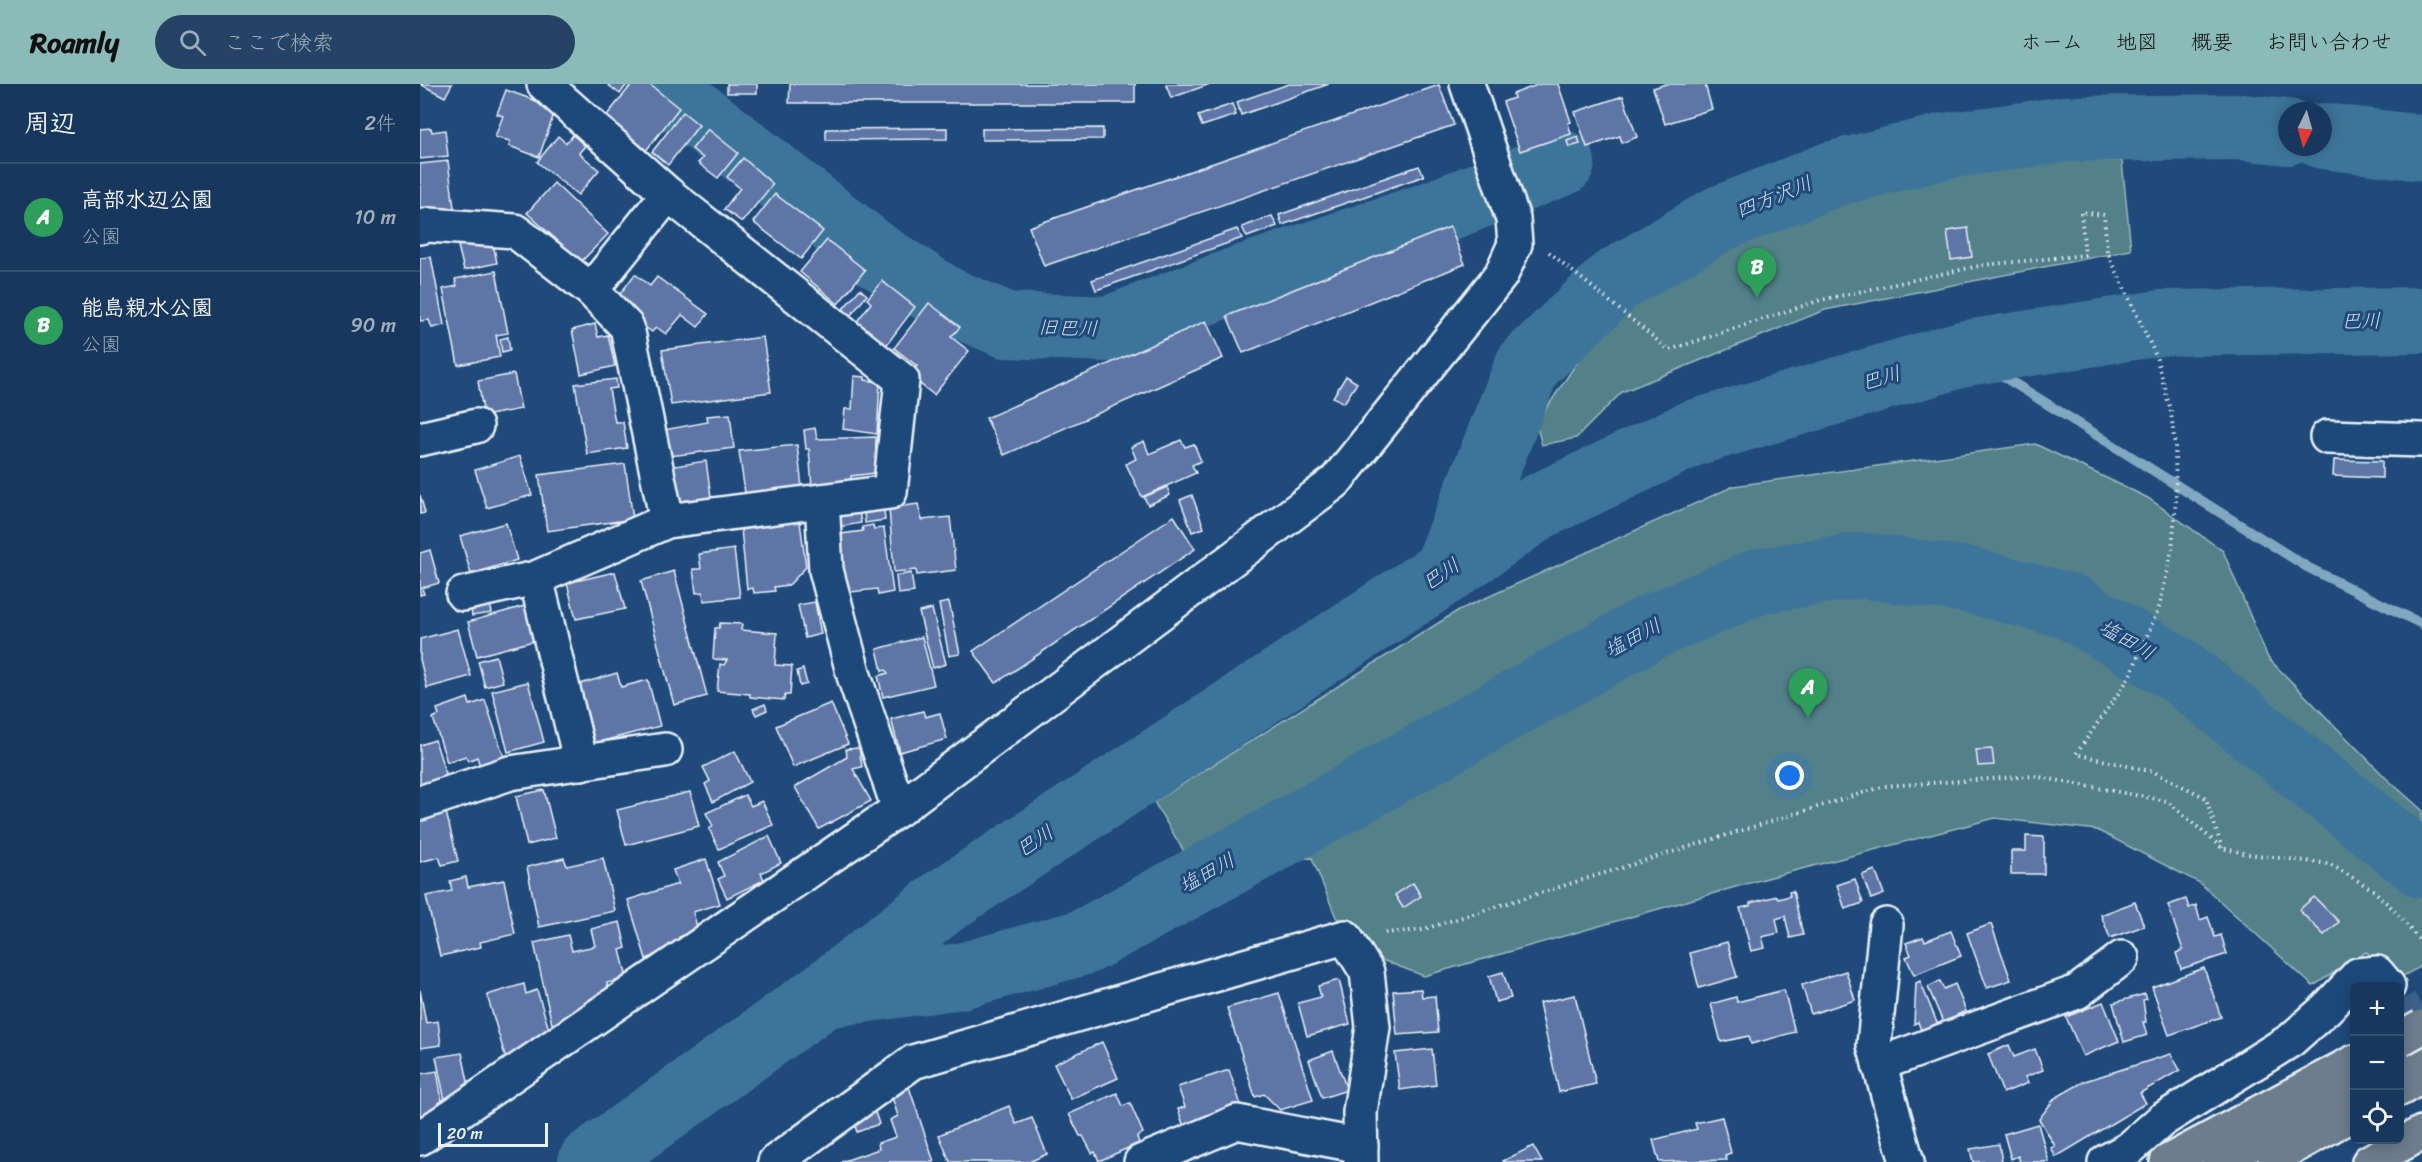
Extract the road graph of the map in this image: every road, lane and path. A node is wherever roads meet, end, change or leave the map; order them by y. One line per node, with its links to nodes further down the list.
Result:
1 (544, 84): 3 (street)
2 (1467, 84): 18 (street)
3 (668, 194): 6 (street); 11 (street)
4 (420, 227): 6 (street)
5 (1569, 270): 19 (path)
6 (591, 290): 12 (street)
7 (476, 426): 9 (street)
8 (2327, 437): 10 (street)
9 (420, 440)
10 (2422, 440)
11 (822, 501): 12 (street); 18 (street)
12 (667, 521): 13 (street)
13 (536, 578): 14 (street); 16 (street)
14 (463, 594)
15 (665, 750): 16 (street)
16 (581, 763): 17 (street)
17 (420, 803)
18 (899, 809): 38 (street)
19 (2222, 848): 21 (path); 22 (path)
20 (1886, 926): 31 (street)
21 (1345, 937): 39 (street); 40 (street)
22 (2422, 943)
23 (2122, 958): 31 (street)
24 (2351, 982): 25 (street)
25 (2384, 982)
26 (2350, 984): 43 (street)
27 (2422, 1027): 28 (highway, bridge)
28 (2404, 1037)
29 (2422, 1049): 30 (highway)
30 (2404, 1059)
31 (1879, 1064): 42 (street)
32 (2350, 1065): 44 (highway)
33 (2422, 1076): 34 (highway)
34 (2404, 1087)
35 (2350, 1090): 45 (highway)
36 (2350, 1116): 46 (highway)
37 (2422, 1133): 47 (highway)
38 (420, 1138)
39 (1361, 1154): 41 (street)
40 (774, 1162)
41 (1141, 1162)
42 (1906, 1162)
43 (2105, 1162)
44 (2167, 1162)
45 (2219, 1162)
46 (2266, 1162)
47 (2369, 1162)

